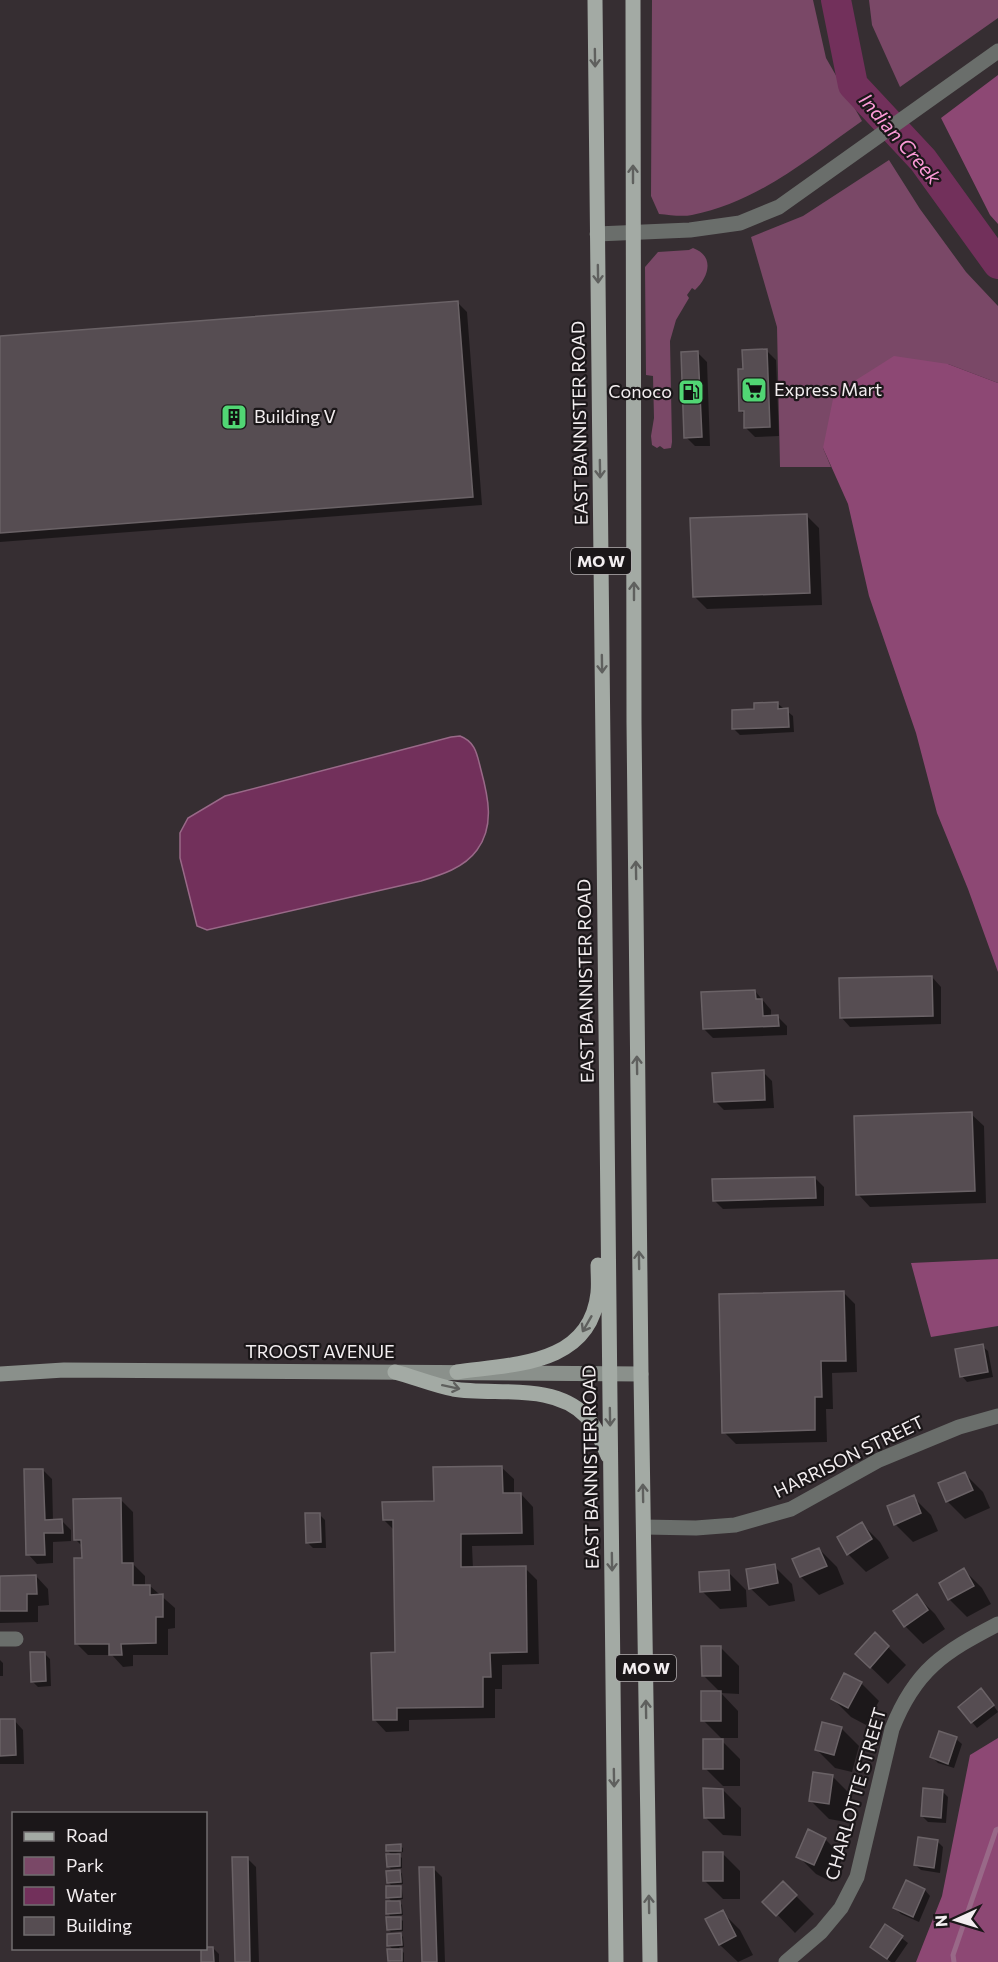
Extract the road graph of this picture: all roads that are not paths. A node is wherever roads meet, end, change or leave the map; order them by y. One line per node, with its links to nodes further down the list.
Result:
1 (595, 0): 5 (main road, EAST BANNISTER ROAD / MO W, one-way to 5)
2 (633, 0): 4 (main road, MO W, one-way to 2)
3 (998, 51): 4 (street)
4 (633, 232): 5 (street); 11 (main road, MO W, one-way to 4)
5 (597, 234): 6 (main road, EAST BANNISTER ROAD / MO W, one-way to 6)
6 (607, 1122): 8 (main road, one-way to 8); 9 (main road, EAST BANNISTER ROAD / MO W)
7 (395, 1372): 8 (main road, TROOST AVENUE); 10 (main road, TROOST AVENUE); 13 (main road, one-way to 13)
8 (457, 1372): 9 (main road, TROOST AVENUE)
9 (610, 1373): 11 (main road, TROOST AVENUE); 13 (main road, EAST BANNISTER ROAD / MO W, one-way to 13)
10 (0, 1374)
11 (640, 1374): 14 (main road, MO W, one-way to 11)
12 (998, 1416): 14 (street, HARRISON STREET)
13 (611, 1461): 18 (main road, EAST BANNISTER ROAD / MO W, one-way to 18)
14 (644, 1527): 19 (main road, MO W, one-way to 14)
15 (998, 1624): 20 (street, CHARLOTTE STREET)
16 (0, 1639): 17 (street)
17 (16, 1639)
18 (616, 1962)
19 (650, 1962)
20 (786, 1962)

